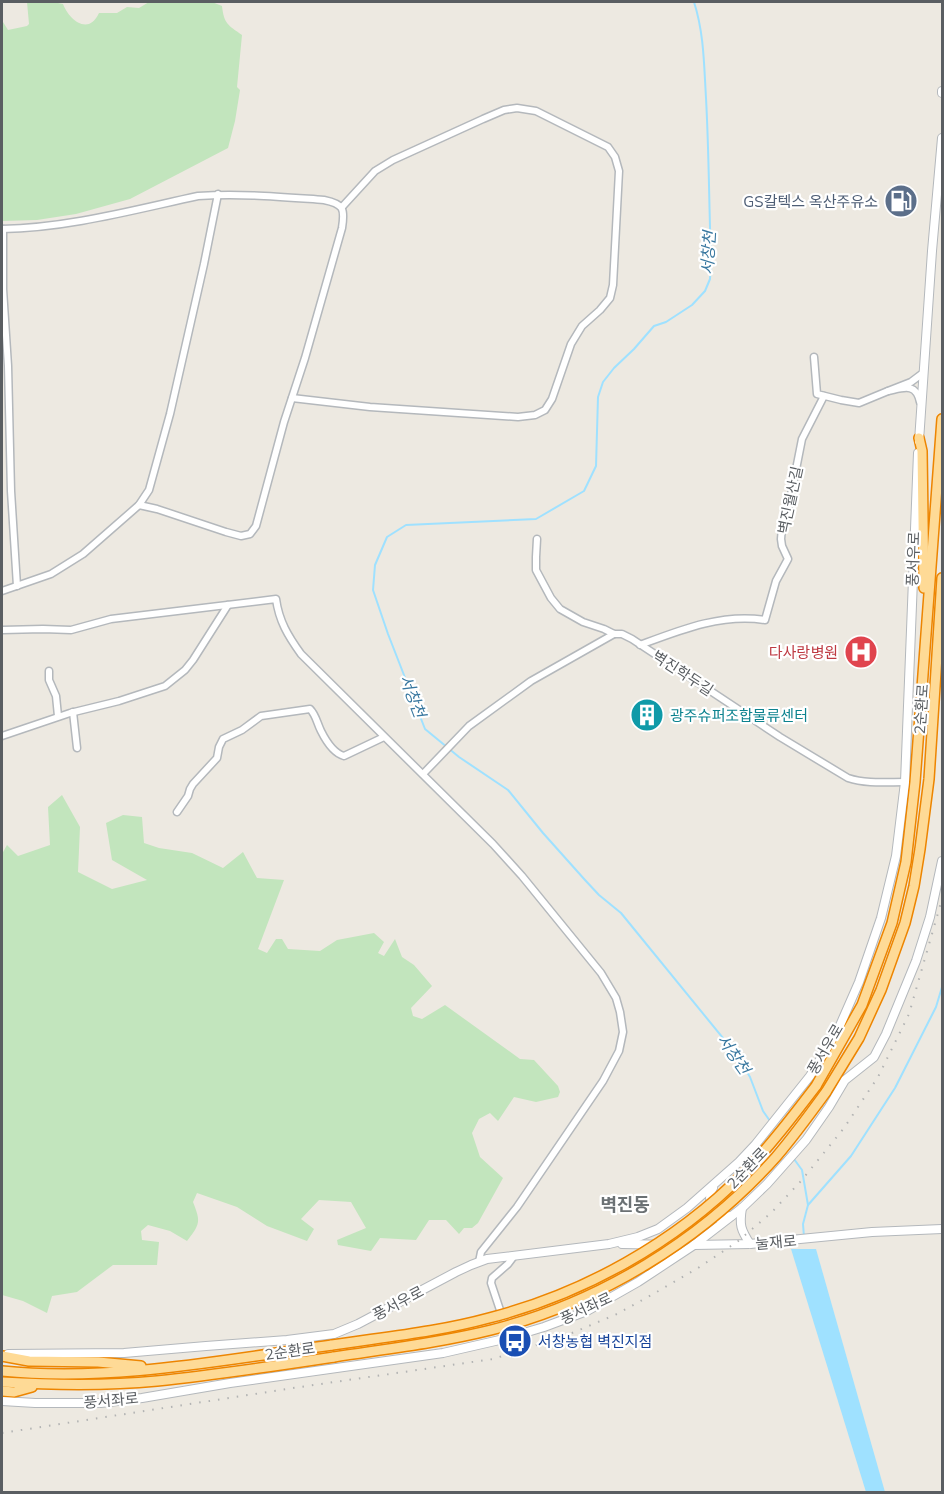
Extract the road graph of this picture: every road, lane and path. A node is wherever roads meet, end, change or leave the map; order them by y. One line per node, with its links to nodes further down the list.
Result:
1 (942, 138): 2 (street, 풍서우로)
2 (940, 182): 6 (street, 풍서우로)
3 (218, 194): 4 (street); 5 (street); 17 (street)
4 (342, 207): 11 (street); 11 (street)
5 (2, 229): 15 (street)
6 (938, 233): 8 (street, 풍서우로)
7 (813, 357): 10 (street)
8 (923, 373): 9 (street); 12 (street, 풍서우로)
9 (888, 391): 10 (street); 12 (street)
10 (824, 396): 26 (street, 벽진월산길)
11 (292, 398): 17 (street)
12 (921, 404): 14 (street, 풍서우로)
13 (942, 419): 25 (highway, 2순환로)
14 (919, 438): 25 (highway); 34 (street, 풍서우로)
15 (11, 491): 16 (street); 20 (street)
16 (2, 492)
17 (140, 505): 20 (street)
18 (537, 539): 24 (street, 벽진학두길)
19 (942, 582): 53 (highway, 2순환로, bridge)
20 (17, 586): 21 (street)
21 (2, 591)
22 (228, 605): 23 (street); 28 (street); 31 (street)
23 (2, 630)
24 (614, 634): 26 (street, 벽진학두길); 33 (street)
25 (926, 641): 50 (highway, 2순환로, bridge)
26 (640, 645): 34 (street, 벽진학두길)
27 (49, 671): 29 (street)
28 (73, 712): 29 (street); 32 (street)
29 (58, 716): 30 (street)
30 (2, 736)
31 (384, 737): 33 (street); 35 (street)
32 (77, 748)
33 (423, 774): 47 (street)
34 (905, 782): 37 (street, 풍서우로)
35 (177, 812)
36 (942, 861): 38 (street, 풍서좌로)
37 (719, 1179): 39 (street); 40 (street, 풍서우로)
38 (742, 1208): 39 (street, 풍서좌로); 43 (street)
39 (731, 1216): 45 (street, 풍서좌로)
40 (674, 1218): 42 (street, 풍서우로); 44 (street)
41 (942, 1229): 43 (street, 눌재로)
42 (609, 1244): 44 (street, 눌재로); 46 (street, 풍서우로)
43 (750, 1244): 45 (street, 눌재로)
44 (669, 1245): 45 (street, 눌재로)
45 (694, 1245): 48 (street, 풍서좌로)
46 (514, 1256): 47 (street, 풍서우로); 48 (street)
47 (479, 1262): 49 (street, 풍서우로)
48 (508, 1337): 55 (street, 풍서좌로)
49 (2, 1355): 50 (highway)
50 (164, 1368): 51 (highway, 2순환로)
51 (2, 1371)
52 (2, 1382): 53 (highway, 2순환로)
53 (43, 1385): 54 (highway)
54 (2, 1391)
55 (2, 1401)

